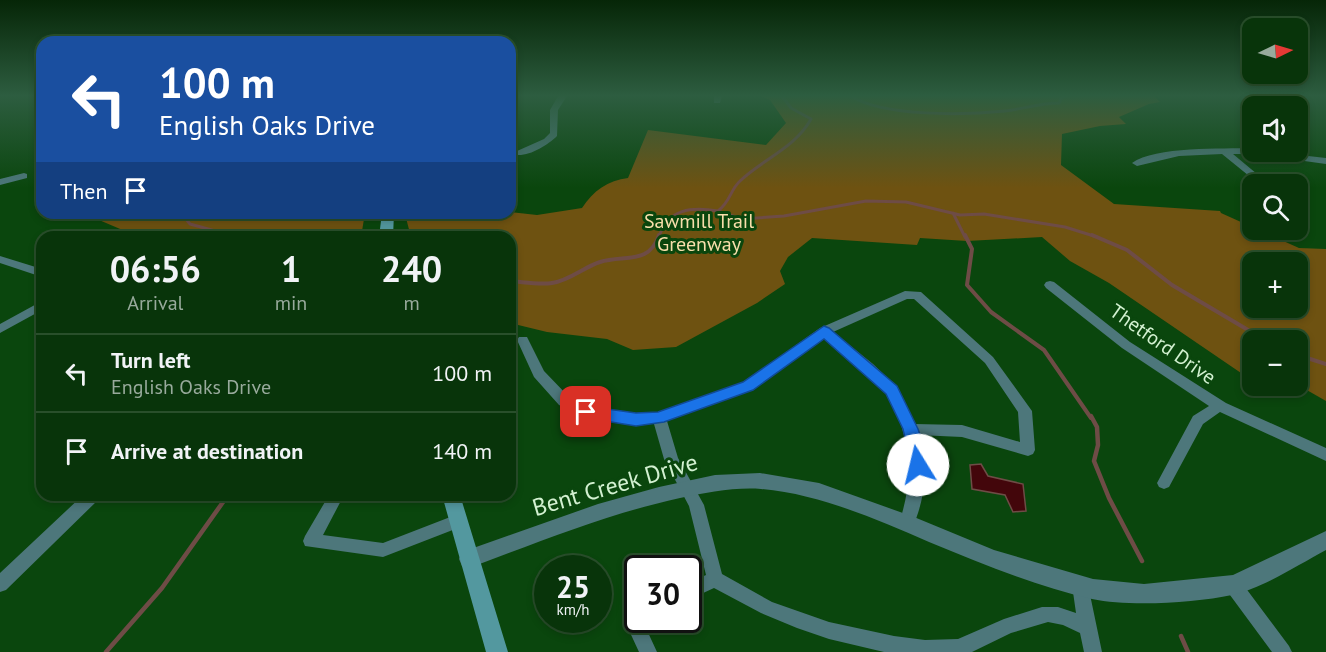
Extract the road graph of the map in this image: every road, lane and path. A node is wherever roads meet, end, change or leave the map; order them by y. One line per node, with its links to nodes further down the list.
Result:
1 (553, 126): 4 (street)
2 (1242, 151): 3 (street)
3 (1225, 152): 7 (street); 8 (street)
4 (520, 153)
5 (1308, 158): 6 (street)
6 (1326, 161)
7 (1137, 163)
8 (1252, 174)
9 (24, 176): 10 (street)
10 (0, 182)
11 (0, 259): 12 (street)
12 (36, 271)
13 (1050, 285): 18 (street, Thetford Drive)
14 (36, 308): 15 (street)
15 (0, 329)
16 (824, 331): 19 (street); 20 (street); 20 (street)
17 (523, 340): 19 (street)
18 (1219, 406): 21 (street, Thetford Drive); 22 (street)
19 (658, 418): 23 (street)
20 (911, 429): 28 (street)
21 (1326, 455)
22 (1164, 483)
23 (687, 487): 28 (street, Bent Creek Drive); 30 (street, Bent Creek Drive); 31 (street)
24 (87, 501): 32 (street)
25 (334, 501): 27 (street)
26 (453, 501): 27 (main road)
27 (458, 521): 30 (main road)
28 (907, 523): 34 (street, Bent Creek Drive)
29 (1326, 540): 35 (street, Bent Creek Drive)
30 (469, 559): 38 (main road)
31 (715, 579): 33 (street); 36 (street)
32 (0, 584)
33 (702, 585)
34 (1080, 585): 35 (street, Bent Creek Drive); 36 (street)
35 (1233, 585): 41 (street)
36 (1087, 628): 40 (street)
37 (639, 633): 39 (street)
38 (496, 652)
39 (648, 652)
40 (1093, 652)
41 (1283, 652)

